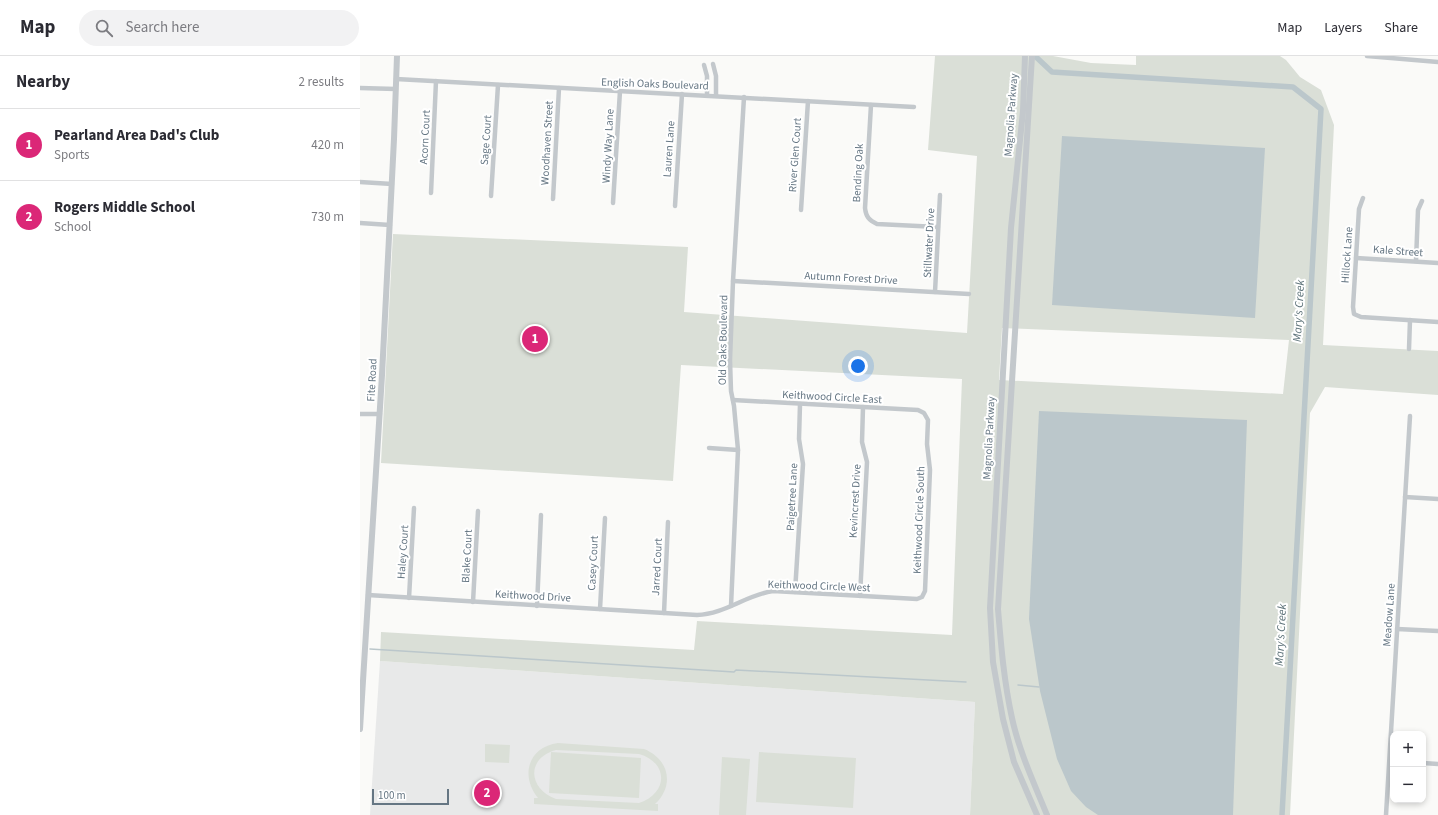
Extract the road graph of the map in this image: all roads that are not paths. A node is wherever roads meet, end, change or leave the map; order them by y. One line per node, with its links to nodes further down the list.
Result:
1 (397, 56): 8 (street, Fite Road)
2 (1025, 56): 14 (street, Magnolia Parkway)
3 (1032, 56): 14 (street, Magnolia Parkway)
4 (1367, 56): 5 (street)
5 (1438, 62)
6 (713, 64): 18 (street)
7 (704, 65): 17 (street)
8 (396, 79): 9 (street, English Oaks Boulevard); 13 (street, Fite Road)
9 (436, 81): 10 (street, English Oaks Boulevard); 25 (street, Acorn Court)
10 (498, 85): 12 (street, English Oaks Boulevard); 27 (street, Sage Court)
11 (360, 88): 13 (street)
12 (559, 88): 15 (street, English Oaks Boulevard); 29 (street, Woodhaven Street)
13 (396, 89): 24 (street, Fite Road)
14 (1027, 90): 43 (street, Magnolia Parkway); 44 (street, Magnolia Parkway)
15 (620, 91): 16 (street, English Oaks Boulevard); 31 (street, Windy Way Lane)
16 (682, 94): 17 (street, English Oaks Boulevard); 32 (street, Lauren Lane)
17 (707, 95): 18 (street, English Oaks Boulevard)
18 (716, 95): 19 (street, English Oaks Boulevard)
19 (744, 97): 20 (street, English Oaks Boulevard); 40 (street, Old Oaks Boulevard)
20 (808, 101): 21 (street, English Oaks Boulevard); 33 (street, River Glen Court)
21 (871, 104): 22 (street, English Oaks Boulevard); 36 (street, Bending Oak)
22 (914, 107)
23 (360, 182): 24 (street)
24 (392, 184): 35 (street, Fite Road)
25 (431, 193)
26 (940, 195): 36 (street, Stillwater Drive)
27 (491, 196)
28 (1363, 198): 37 (street, Hillock Lane)
29 (553, 199)
30 (1422, 201): 38 (street)
31 (613, 203)
32 (674, 206)
33 (801, 210)
34 (360, 223): 35 (street)
35 (390, 225): 54 (street, Fite Road)
36 (938, 227): 41 (street, Stillwater Drive)
37 (1356, 258): 38 (street, Kale Street); 45 (street, Hillock Lane)
38 (1416, 261): 39 (street, Kale Street)
39 (1438, 263)
40 (733, 281): 41 (street, Autumn Forest Drive); 50 (street, Old Oaks Boulevard)
41 (935, 292): 42 (street, Autumn Forest Drive)
42 (969, 294)
43 (1007, 296): 44 (street); 48 (street, Magnolia Parkway)
44 (1018, 296): 49 (street, Magnolia Parkway)
45 (1410, 320): 46 (street); 47 (street)
46 (1438, 322)
47 (1409, 349)
48 (1002, 392): 49 (street); 78 (street, Magnolia Parkway)
49 (1012, 393): 77 (street, Magnolia Parkway)
50 (733, 400): 51 (street, Keithwood Circle East); 58 (street, Old Oaks Boulevard)
51 (800, 404): 52 (street, Keithwood Circle East); 66 (street, Paigetree Lane)
52 (863, 407): 56 (street, Keithwood Circle East); 68 (street, Kevincrest Drive)
53 (360, 414): 54 (street)
54 (380, 414): 67 (street, Fite Road)
55 (1410, 416): 59 (street, Meadow Lane)
56 (927, 417): 70 (street, Keithwood Circle South)
57 (709, 448): 58 (street)
58 (738, 450): 73 (street, Old Oaks Boulevard)
59 (1405, 496): 60 (street); 79 (street, Meadow Lane)
60 (1438, 498)
61 (414, 508): 69 (street, Haley Court)
62 (478, 511): 71 (street, Blake Court)
63 (541, 515): 72 (street)
64 (605, 518): 74 (street, Casey Court)
65 (668, 522): 75 (street, Jarred Court)
66 (795, 592): 68 (street, Keithwood Circle West); 73 (street, Keithwood Circle West)
67 (368, 595): 69 (street, Keithwood Drive); 81 (street, Fite Road)
68 (860, 596): 70 (street, Keithwood Circle West)
69 (409, 598): 71 (street, Keithwood Drive)
70 (921, 598)
71 (473, 602): 72 (street, Keithwood Drive)
72 (537, 606): 74 (street, Keithwood Drive)
73 (731, 606): 76 (street, Keithwood Circle West)
74 (600, 609): 75 (street, Keithwood Drive)
75 (664, 613): 76 (street, Keithwood Drive)
76 (697, 615)
77 (999, 618): 78 (street); 82 (street, Magnolia Parkway)
78 (991, 619): 84 (street, Magnolia Parkway)
79 (1396, 629): 80 (street); 83 (street, Meadow Lane)
80 (1438, 631)
81 (360, 729)
82 (1015, 731): 84 (street); 89 (street, Magnolia Parkway)
83 (1393, 731)
84 (1007, 733): 88 (street, Magnolia Parkway)
85 (1426, 763): 86 (street)
86 (1438, 764)
87 (1391, 767): 90 (street, Meadow Lane)
88 (1037, 815)
89 (1047, 815)
90 (1386, 815)

